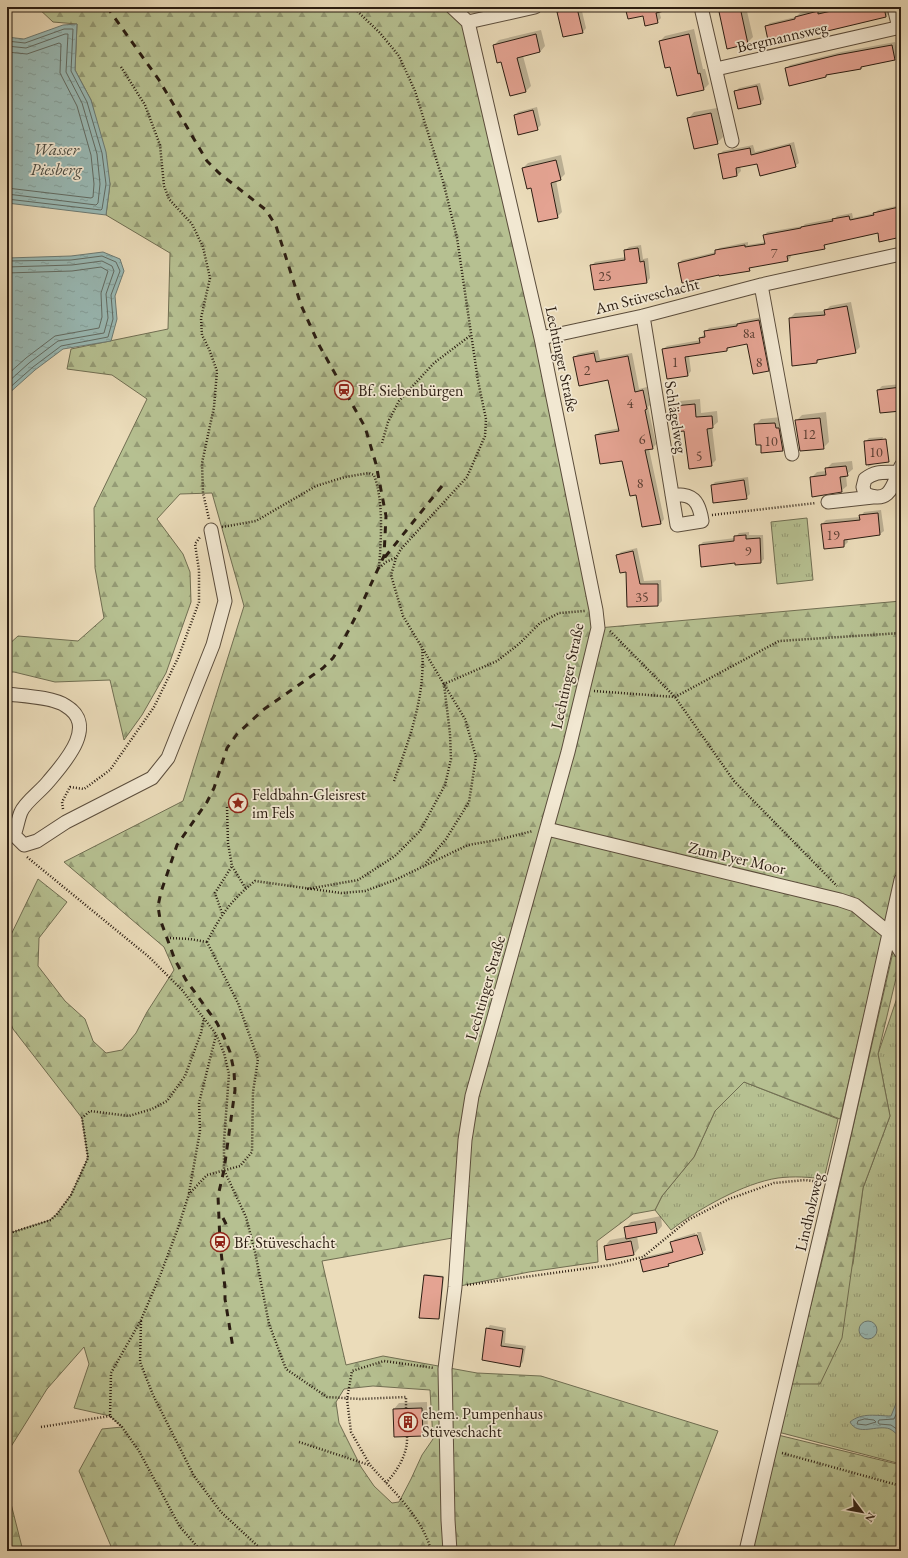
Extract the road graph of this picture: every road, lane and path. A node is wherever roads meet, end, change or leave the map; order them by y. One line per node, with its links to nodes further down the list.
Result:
1 (353, 7): 14 (path)
2 (452, 7): 6 (street)
3 (535, 7): 6 (street)
4 (701, 7): 9 (street)
5 (894, 7): 7 (street)
6 (468, 22): 15 (street, Lechtinger Straße)
7 (900, 27): 9 (street, Bergmannsweg)
8 (121, 66): 23 (path)
9 (716, 69): 10 (street)
10 (732, 141)
11 (901, 254): 12 (street, Am Stüveschacht)
12 (761, 285): 13 (street, Am Stüveschacht); 17 (street)
13 (642, 316): 15 (street, Am Stüveschacht); 19 (street, Schlägelweg)
14 (472, 335): 16 (path); 24 (path)
15 (541, 338): 25 (street, Lechtinger Straße)
16 (382, 443)
17 (792, 454)
18 (900, 469): 20 (street); 20 (street)
19 (672, 495): 22 (street); 22 (street, Schlägelweg)
20 (873, 497): 21 (street)
21 (828, 502): 22 (path)
22 (702, 516)
23 (212, 530): 24 (path); 35 (path); 35 (street)
24 (396, 558): 28 (path)
25 (596, 610): 29 (path); 36 (street, Lechtinger Straße)
26 (607, 628): 32 (path)
27 (901, 633): 32 (path)
28 (422, 647): 29 (path); 33 (path)
29 (444, 684): 38 (path); 43 (path)
30 (593, 684): 32 (path)
31 (7, 694): 37 (street)
32 (675, 697): 41 (path)
33 (394, 781)
34 (227, 807): 39 (path)
35 (66, 822): 37 (street)
36 (547, 829): 38 (path); 45 (street, Zum Pyer Moor); 56 (street, Lechtinger Straße)
37 (24, 846): 49 (path)
38 (425, 864): 43 (path)
39 (232, 866): 42 (path); 44 (path)
40 (901, 880): 45 (street, Lindholzweg)
41 (839, 888)
42 (246, 889): 43 (path); 44 (path)
43 (308, 889)
44 (222, 914): 47 (path)
45 (889, 933): 48 (street, Zum Pyer Moor); 52 (street, Lindholzweg)
46 (170, 938): 47 (path)
47 (208, 942): 51 (path)
48 (901, 952)
49 (204, 1017): 50 (path); 54 (path)
50 (216, 1034): 51 (path); 53 (path)
51 (224, 1170): 53 (path); 59 (path)
52 (832, 1183): 56 (path); 65 (street, Lindholzweg)
53 (189, 1194): 57 (path)
54 (7, 1234)
55 (467, 1277): 56 (path)
56 (462, 1288): 58 (street, Lechtinger Straße)
57 (140, 1320): 61 (path); 70 (path)
58 (445, 1369): 59 (path); 72 (street, Lechtinger Straße)
59 (347, 1399): 60 (path); 66 (path)
60 (406, 1408)
61 (110, 1416): 62 (path); 69 (path)
62 (41, 1427)
63 (407, 1436): 67 (path)
64 (299, 1442): 66 (path)
65 (770, 1450): 68 (path); 73 (street, Lindholzweg)
66 (370, 1465): 67 (path)
67 (386, 1483): 71 (path)
68 (901, 1486)
69 (201, 1551)
70 (263, 1551)
71 (431, 1551)
72 (450, 1551)
73 (746, 1551)

